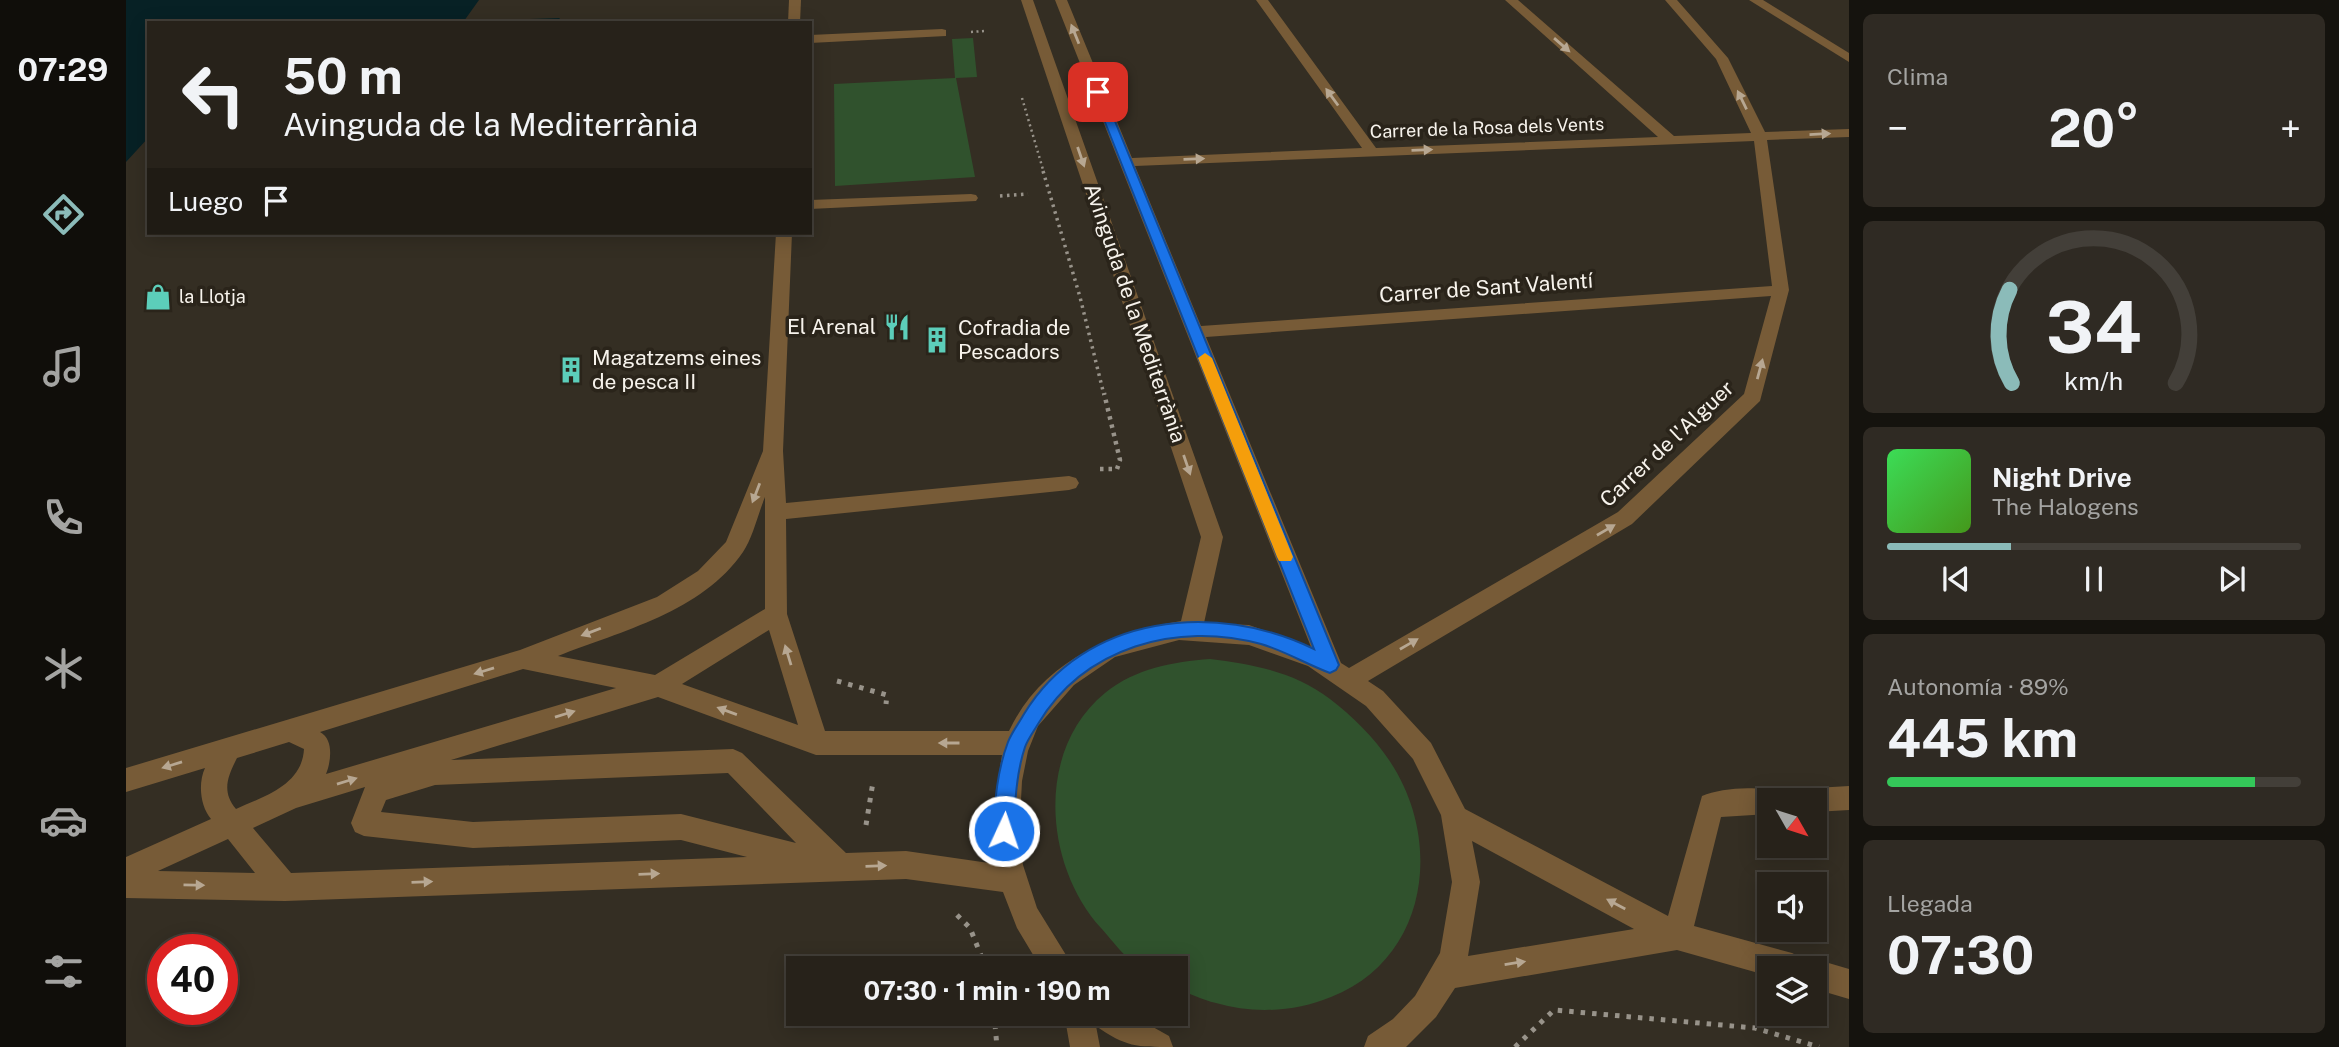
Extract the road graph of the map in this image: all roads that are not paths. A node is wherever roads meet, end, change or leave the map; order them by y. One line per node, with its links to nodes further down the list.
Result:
1 (795, 0): 8 (street)
2 (1027, 0): 26 (street, Avinguda de la Mediterrània, one-way to 26)
3 (1061, 0): 16 (street, Avinguda de la Mediterrània, one-way to 3)
4 (1262, 0): 15 (street, one-way to 4)
5 (1511, 0): 14 (street, one-way to 14)
6 (1671, 0): 13 (street, Carrer de l'Alguer, one-way to 6)
7 (1755, 0): 11 (street)
8 (794, 21)
9 (942, 33): 10 (street)
10 (812, 39)
11 (1849, 58)
12 (1849, 133): 13 (street, Carrer de la Rosa dels Vents, one-way to 12)
13 (1760, 137): 14 (street, Carrer de la Rosa dels Vents); 20 (street, Carrer de l'Alguer)
14 (1670, 140): 15 (street, Carrer de la Rosa dels Vents, one-way to 14)
15 (1372, 152): 16 (street, Carrer de la Rosa dels Vents, one-way to 15)
16 (1126, 162): 21 (street, Avinguda de la Mediterrània)
17 (971, 198): 18 (street)
18 (812, 205)
19 (784, 235): 22 (street)
20 (1780, 290): 21 (street, Carrer de Sant Valentí); 28 (street, Carrer de l'Alguer, one-way to 20)
21 (1194, 332): 28 (street, Avinguda de la Mediterrània)
22 (773, 451): 24 (street); 27 (street, one-way to 27)
23 (1069, 483): 24 (street)
24 (776, 512): 25 (street)
25 (776, 614): 29 (street); 31 (street, one-way to 25)
26 (1191, 628): 28 (street); 32 (street)
27 (523, 659): 29 (street); 30 (street, one-way to 30)
28 (1340, 672): 39 (street)
29 (658, 686): 31 (street, one-way to 29); 35 (street, one-way to 29)
30 (291, 730): 33 (street); 35 (street)
31 (816, 743): 32 (street, one-way to 31)
32 (1017, 743): 43 (street)
33 (229, 748): 34 (street, one-way to 34); 40 (street)
34 (126, 779)
35 (292, 797): 40 (street)
36 (1849, 798): 37 (street)
37 (1827, 799)
38 (1757, 803): 46 (street)
39 (1456, 818): 46 (street, one-way to 39); 49 (street)
40 (231, 824): 42 (street); 45 (street)
41 (840, 867): 41 (street); 43 (street, one-way to 43); 45 (street, one-way to 41)
42 (126, 872)
43 (1013, 880): 47 (street)
44 (126, 884): 45 (street, one-way to 45)
45 (285, 887)
46 (1676, 936): 48 (street); 49 (street, one-way to 46)
47 (1051, 956)
48 (1757, 958)
49 (1448, 974): 56 (street)
50 (1827, 978): 51 (street)
51 (1849, 984)
52 (1081, 1026): 54 (street)
53 (1120, 1026): 55 (street)
54 (1085, 1047)
55 (1157, 1047)
56 (1379, 1047)

